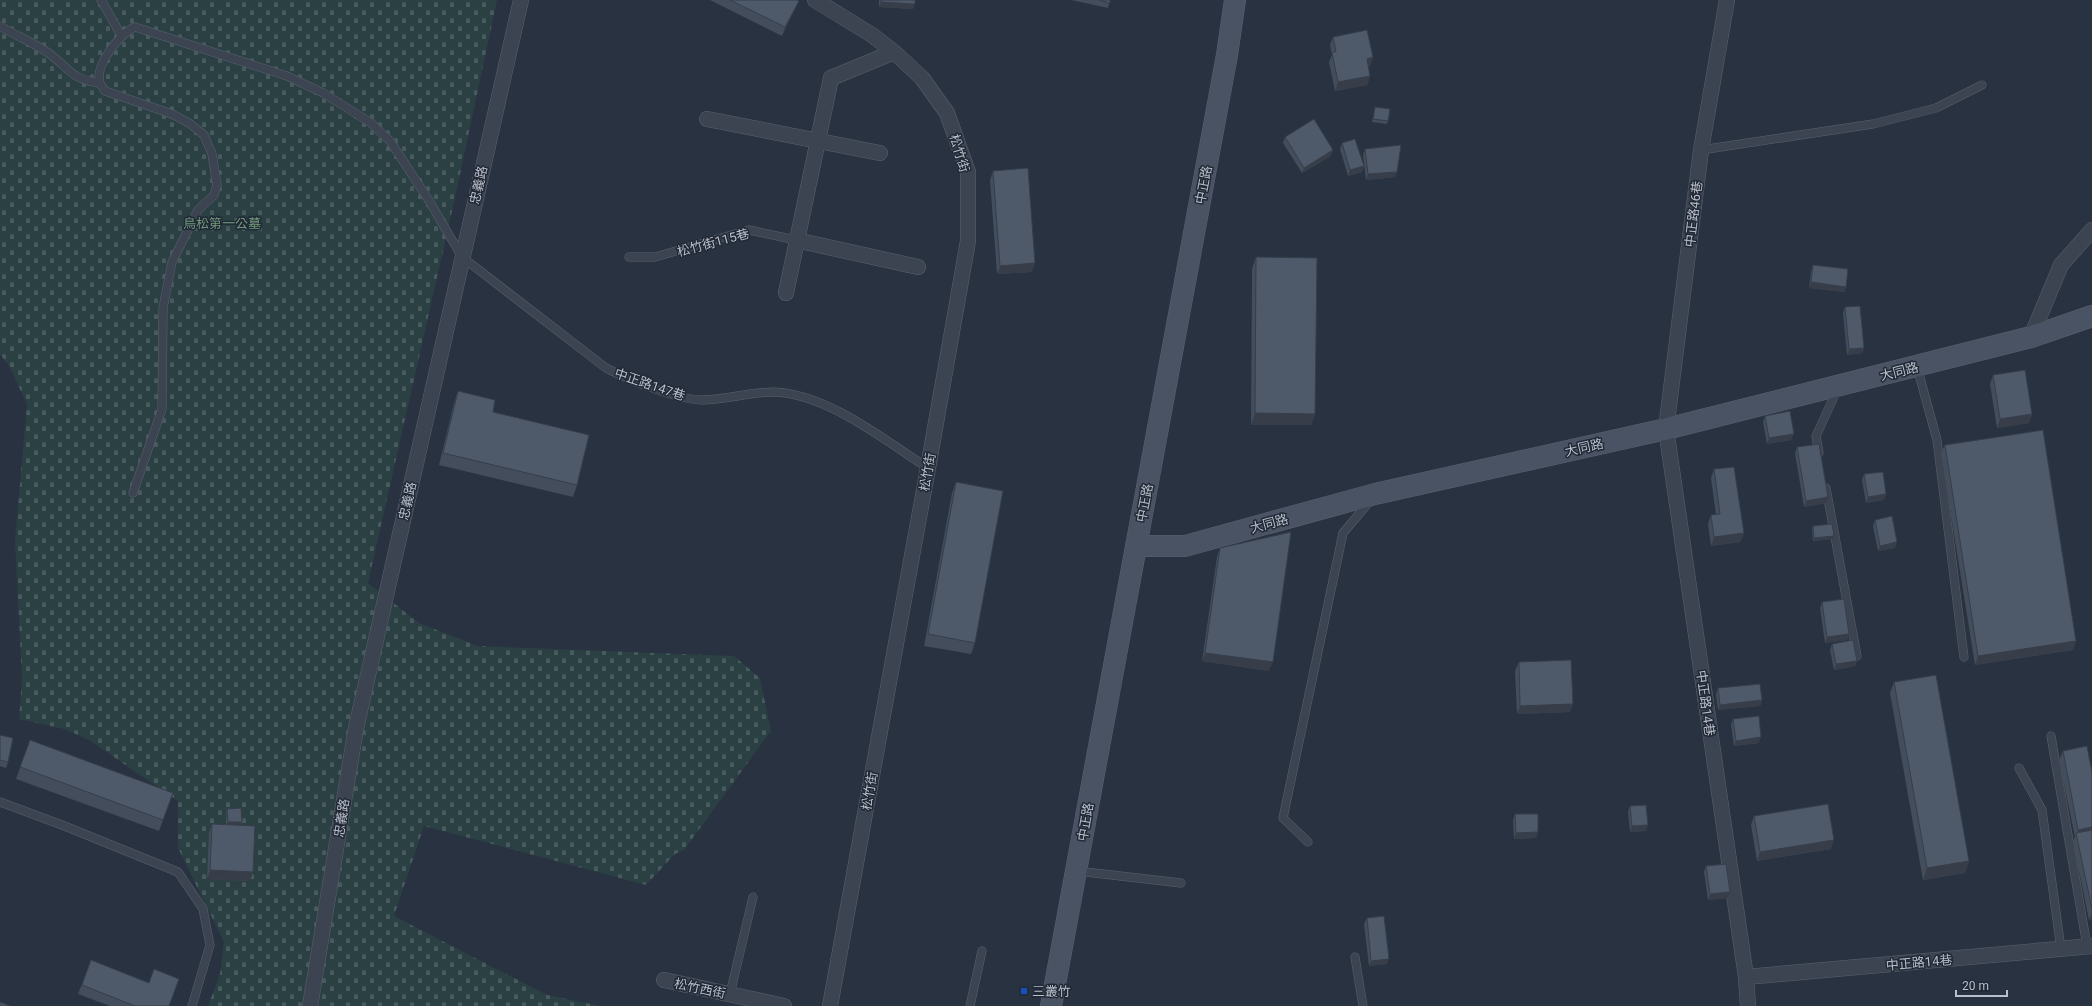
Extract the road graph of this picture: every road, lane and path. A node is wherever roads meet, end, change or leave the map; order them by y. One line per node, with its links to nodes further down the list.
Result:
1 (101, 0): 7 (lane)
2 (521, 0): 17 (street, 忠義路)
3 (815, 0): 8 (street, 松竹街)
4 (1235, 0): 31 (main road, 中正路)
5 (1727, 0): 13 (street, 中正路46巷)
6 (0, 26): 9 (lane)
7 (121, 36): 9 (lane); 17 (lane)
8 (894, 52): 12 (street); 27 (street, 松竹街)
9 (100, 83): 29 (lane)
10 (1982, 85): 13 (lane)
11 (707, 119): 12 (street)
12 (817, 141): 14 (street); 16 (street)
13 (1701, 150): 25 (street, 中正路46巷)
14 (880, 153)
15 (2092, 230): 22 (street)
16 (796, 240): 18 (lane, 松竹街115巷); 19 (street, 松竹街115巷); 20 (street)
17 (462, 257): 27 (lane, 中正路147巷); 49 (street, 忠義路)
18 (629, 257)
19 (918, 267)
20 (786, 293)
21 (2092, 316): 22 (main road, 大同路)
22 (2031, 338): 23 (main road, 大同路)
23 (1916, 366): 24 (main road, 大同路); 33 (lane)
24 (1840, 385): 25 (main road, 大同路); 26 (lane)
25 (1666, 429): 30 (main road, 大同路); 45 (street, 中正路14巷)
26 (1821, 460)
27 (928, 468): 51 (street, 松竹街)
28 (1824, 476): 32 (lane)
29 (133, 493)
30 (1375, 494): 31 (main road, 大同路); 37 (lane)
31 (1136, 546): 38 (main road, 中正路)
32 (1857, 656)
33 (1964, 657)
34 (2050, 736): 41 (lane)
35 (2019, 768): 42 (lane)
36 (0, 802): 48 (lane)
37 (1308, 842)
38 (1076, 871): 39 (lane); 53 (main road, 中正路)
39 (1181, 882)
40 (753, 898): 47 (lane)
41 (2090, 946): 42 (street, 中正路14巷)
42 (2060, 949): 45 (street, 中正路14巷)
43 (982, 951): 52 (lane)
44 (1355, 957): 54 (lane)
45 (1746, 977): 55 (street, 中正路14巷)
46 (664, 980): 47 (street, 松竹西街)
47 (730, 994): 50 (street, 松竹西街)
48 (192, 1006)
49 (310, 1006)
50 (784, 1006)
51 (830, 1006)
52 (970, 1006)
53 (1051, 1006)
54 (1363, 1006)
55 (1748, 1006)

